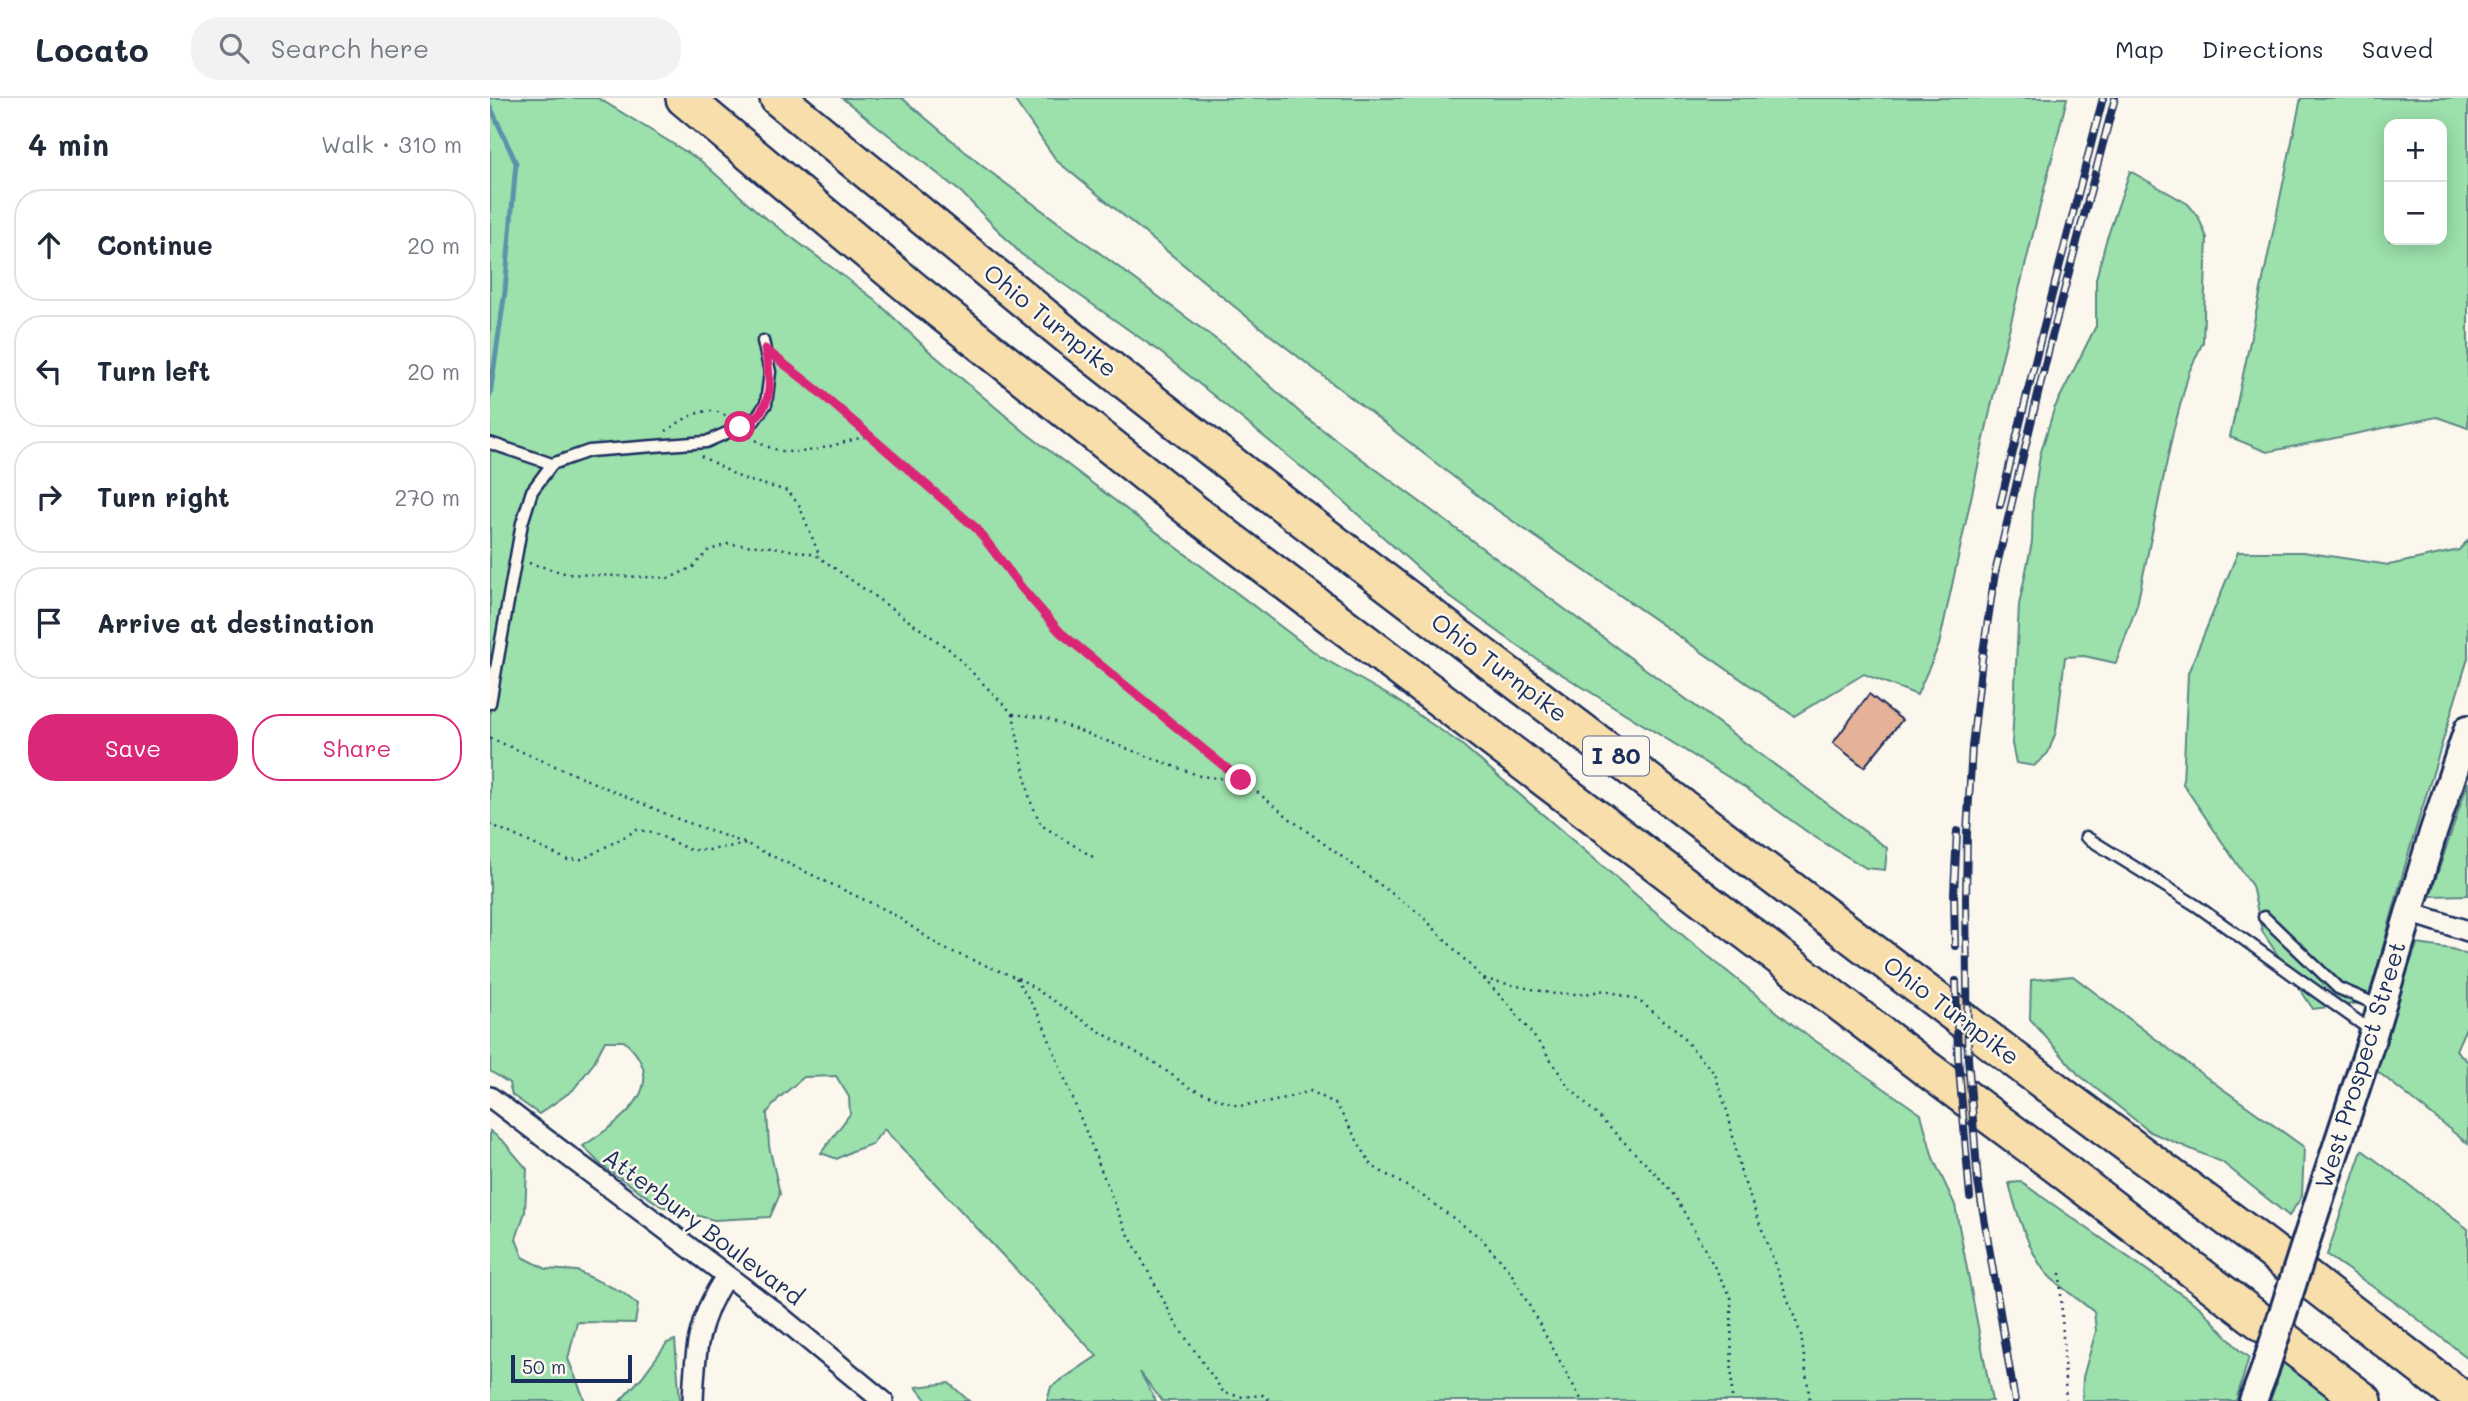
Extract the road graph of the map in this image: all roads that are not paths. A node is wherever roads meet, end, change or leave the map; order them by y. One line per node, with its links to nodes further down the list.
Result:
1 (684, 98): 19 (highway, I 80)
2 (778, 98): 20 (highway, Ohio Turnpike / I 80)
3 (764, 345): 5 (lane)
4 (491, 444): 5 (lane)
5 (552, 464): 6 (lane)
6 (490, 703)
7 (2468, 729): 9 (street, West Prospect Street)
8 (2086, 837): 13 (lane)
9 (2409, 912): 11 (street); 12 (street, West Prospect Street)
10 (2264, 917): 12 (lane)
11 (2468, 931)
12 (2381, 1006): 13 (street, West Prospect Street)
13 (2373, 1032): 18 (street, West Prospect Street, bridge)
14 (490, 1097): 15 (street, Atterbury Boulevard)
15 (726, 1276): 16 (street); 17 (street, Atterbury Boulevard)
16 (693, 1401)
17 (883, 1401)
18 (2253, 1401)
19 (2364, 1401)
20 (2465, 1401)

